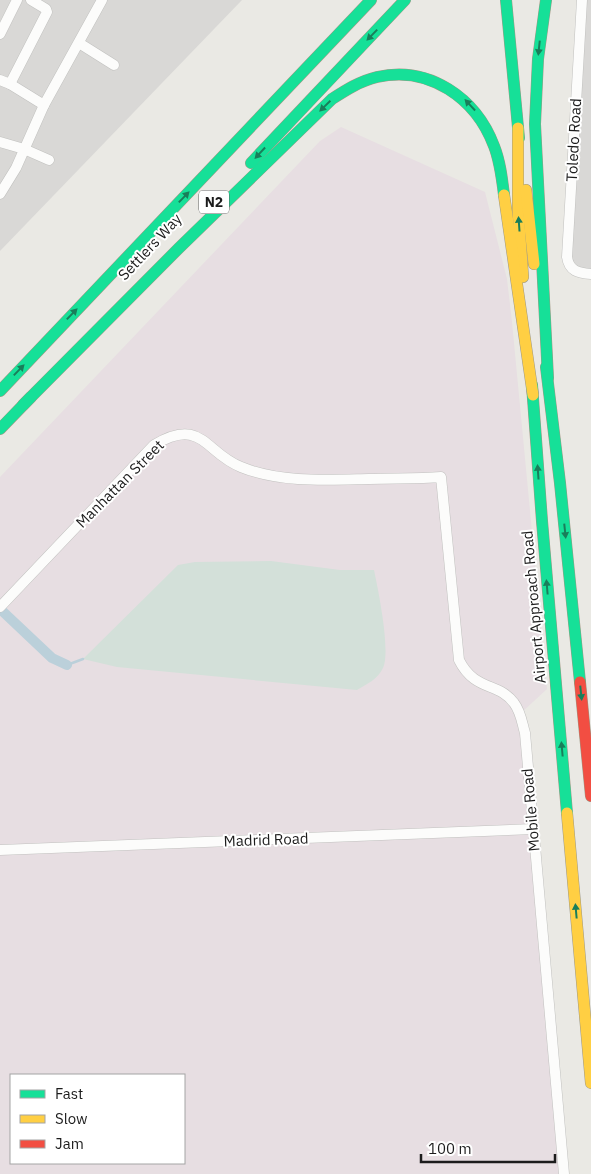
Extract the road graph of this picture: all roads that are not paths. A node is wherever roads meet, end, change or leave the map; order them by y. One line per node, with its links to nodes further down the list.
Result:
1 (17, 0): 9 (street)
2 (30, 0): 12 (street)
3 (102, 0): 10 (street)
4 (371, 0): 21 (main road, Settlers Way / N2, one-way to 4)
5 (405, 0): 23 (main road, Settlers Way / N2, one-way to 23)
6 (506, 0): 14 (main road, Airport Approach Road)
7 (546, 0): 20 (main road, one-way to 20)
8 (582, 0): 19 (street, Toledo Road)
9 (0, 34)
10 (79, 43): 11 (street); 13 (street)
11 (114, 65)
12 (5, 82): 13 (street)
13 (44, 105): 16 (street)
14 (518, 128): 20 (main road, Airport Approach Road); 22 (main road, Airport Approach Road, one-way to 14)
15 (0, 142): 16 (street)
16 (24, 149): 17 (street); 18 (street)
17 (49, 160)
18 (0, 194)
19 (586, 274)
20 (548, 378): 27 (main road, Airport Approach Road, one-way to 27)
21 (0, 390)
22 (533, 395): 23 (main road, one-way to 23); 30 (main road, Airport Approach Road, one-way to 22)
23 (23, 405): 24 (main road, Settlers Way / N2)
24 (0, 429)
25 (441, 477): 26 (street, Manhattan Street); 28 (street, Mobile Road)
26 (0, 607)
27 (591, 796)
28 (533, 829): 29 (street, Madrid Road); 31 (street, Mobile Road)
29 (0, 850)
30 (591, 1083)
31 (564, 1174)

